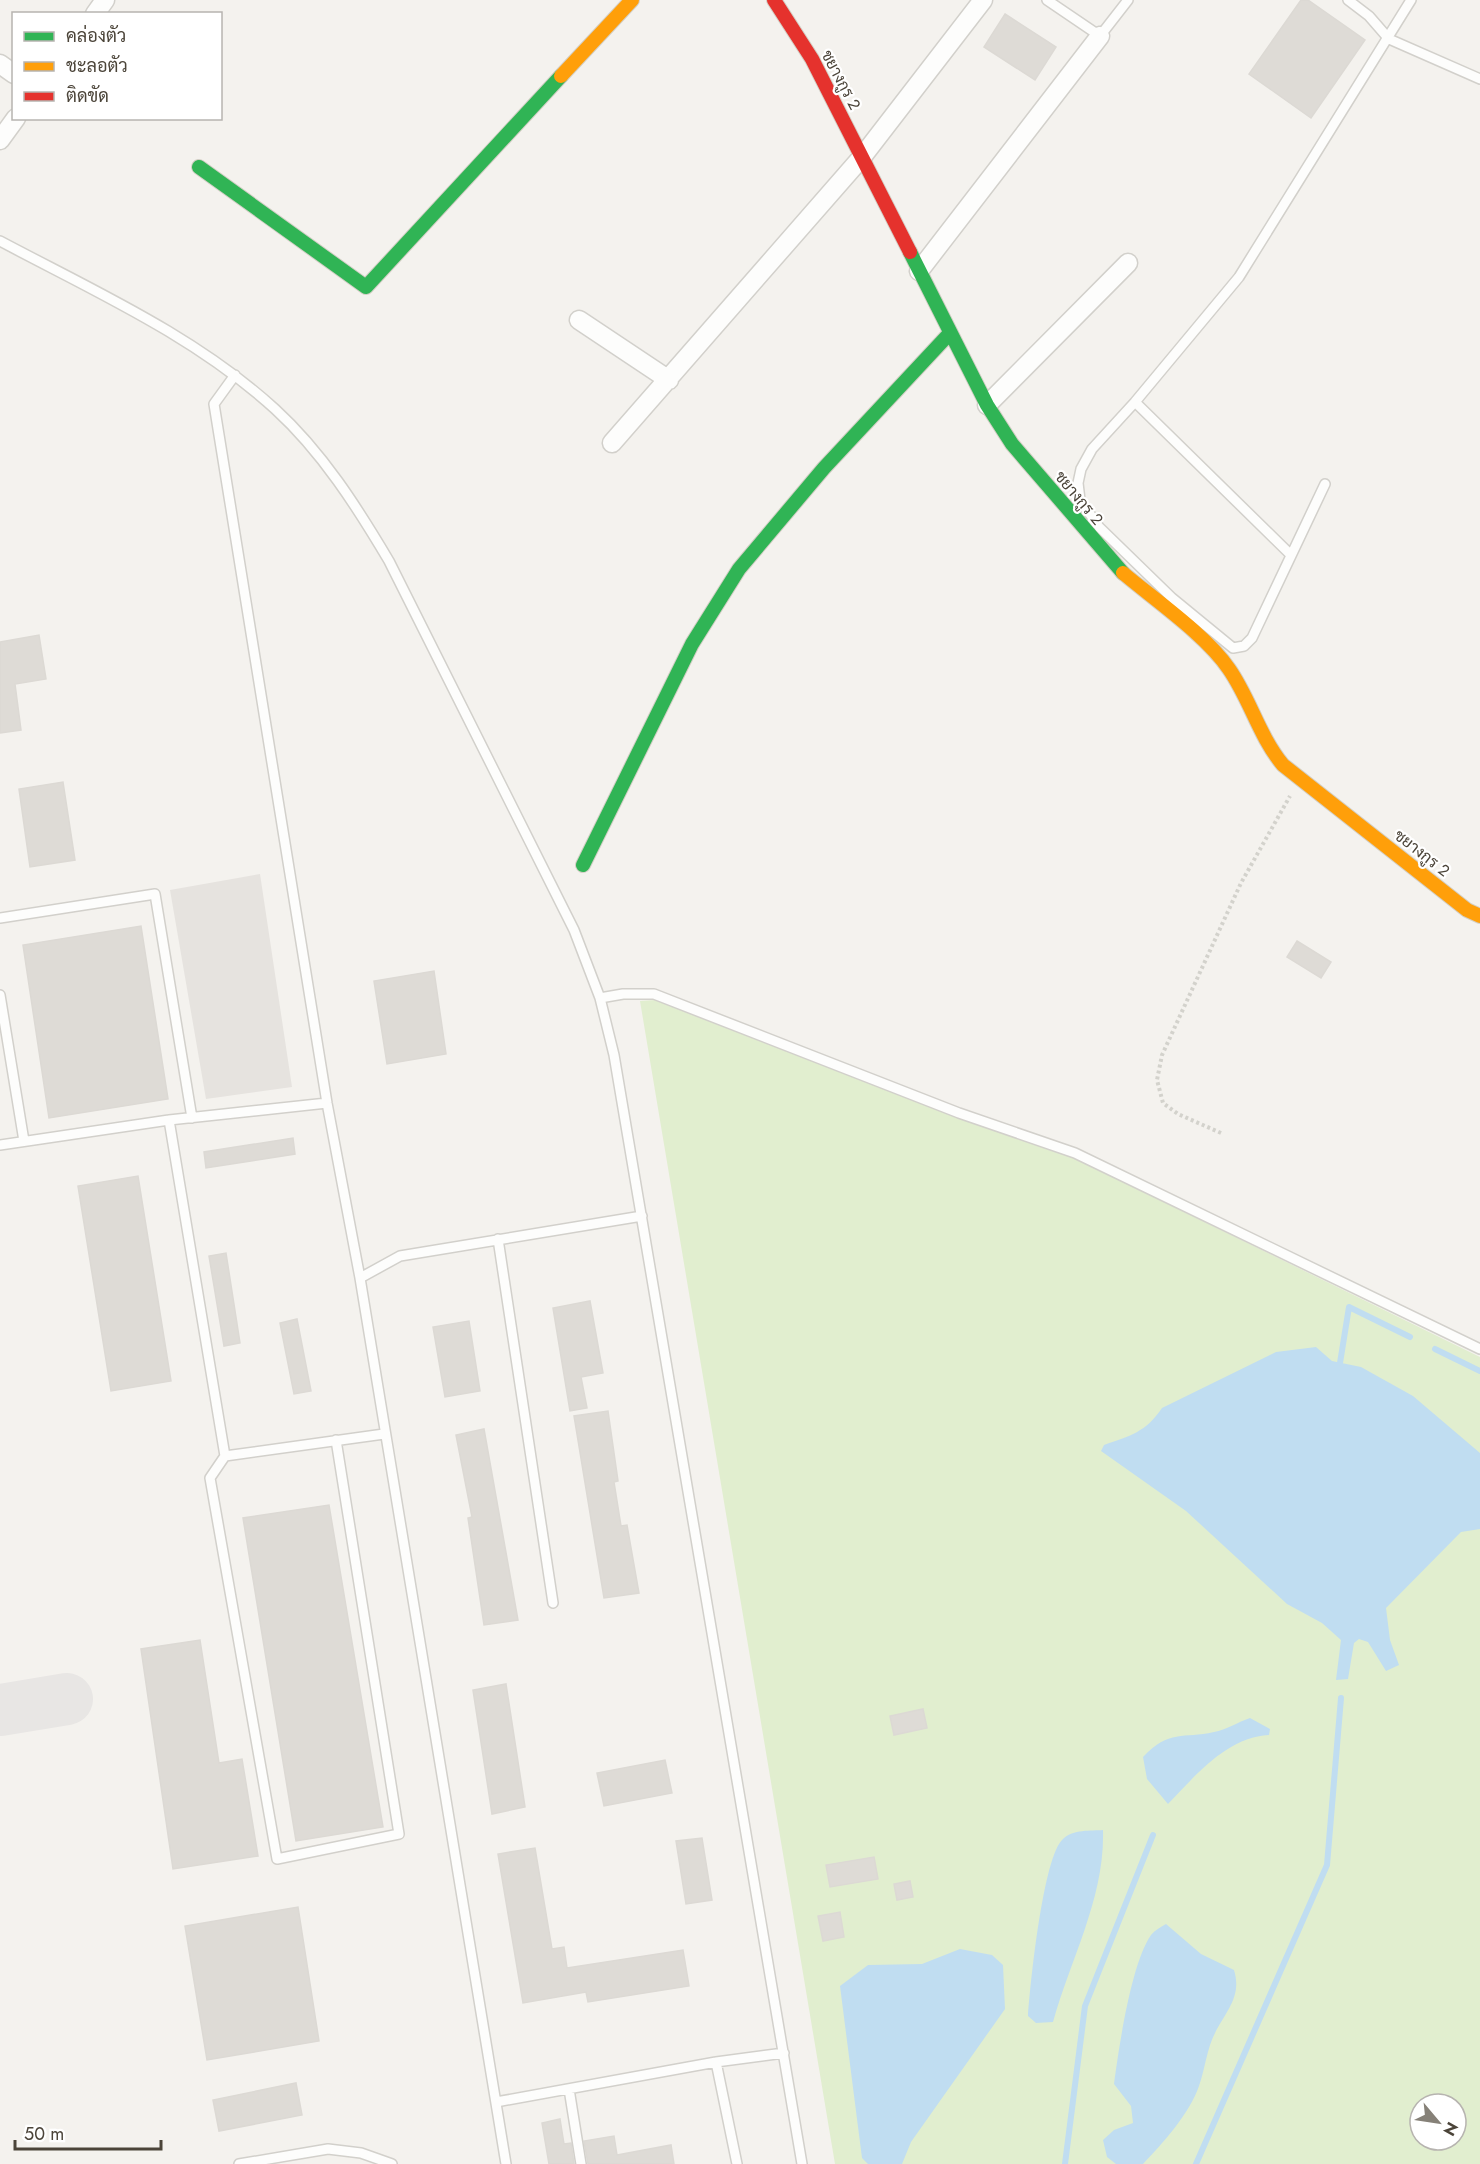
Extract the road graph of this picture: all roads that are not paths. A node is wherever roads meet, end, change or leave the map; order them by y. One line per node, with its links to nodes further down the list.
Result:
1 (632, 0): 14 (street)
2 (774, 0): 13 (street, ชยางกูร 2)
3 (983, 0): 13 (street)
4 (1047, 0): 8 (lane)
5 (1128, 0): 8 (lane)
6 (1348, 0): 9 (lane)
7 (1411, 0): 9 (lane)
8 (1100, 36): 17 (street)
9 (1389, 39): 10 (lane); 22 (lane)
10 (1480, 79)
11 (15, 120): 12 (street)
12 (0, 140)
13 (862, 157): 17 (street, ชยางกูร 2); 21 (street)
14 (199, 167)
15 (0, 241): 20 (lane)
16 (1128, 263): 23 (street)
17 (919, 272): 19 (street, ชยางกูร 2)
18 (579, 320): 21 (street)
19 (950, 333): 23 (street, ชยางกูร 2); 27 (street)
20 (235, 375): 31 (lane); 32 (lane)
21 (669, 380): 24 (street)
22 (1136, 402): 26 (lane); 26 (lane)
23 (987, 405): 28 (street, ชยางกูร 2)
24 (612, 443)
25 (1325, 484): 26 (lane)
26 (1291, 555)
27 (584, 866)
28 (1480, 916)
29 (0, 918): 33 (lane)
30 (0, 995): 35 (lane)
31 (600, 998): 37 (lane); 40 (lane)
32 (327, 1103): 33 (lane); 39 (lane)
33 (192, 1118): 34 (lane)
34 (169, 1120): 35 (lane); 43 (lane)
35 (24, 1141): 36 (lane)
36 (0, 1145)
37 (642, 1216): 38 (lane); 45 (lane)
38 (498, 1239): 39 (lane); 44 (lane)
39 (360, 1278): 41 (lane)
40 (1480, 1349)
41 (384, 1434): 42 (lane); 48 (lane)
42 (336, 1440): 43 (lane); 43 (lane)
43 (225, 1456)
44 (553, 1603)
45 (784, 2053): 46 (lane); 54 (lane)
46 (716, 2062): 47 (lane); 53 (lane)
47 (570, 2089): 48 (lane); 52 (lane)
48 (496, 2102): 51 (lane)
49 (239, 2164): 50 (lane)
50 (392, 2164)
51 (506, 2164)
52 (581, 2164)
53 (736, 2164)
54 (802, 2164)

